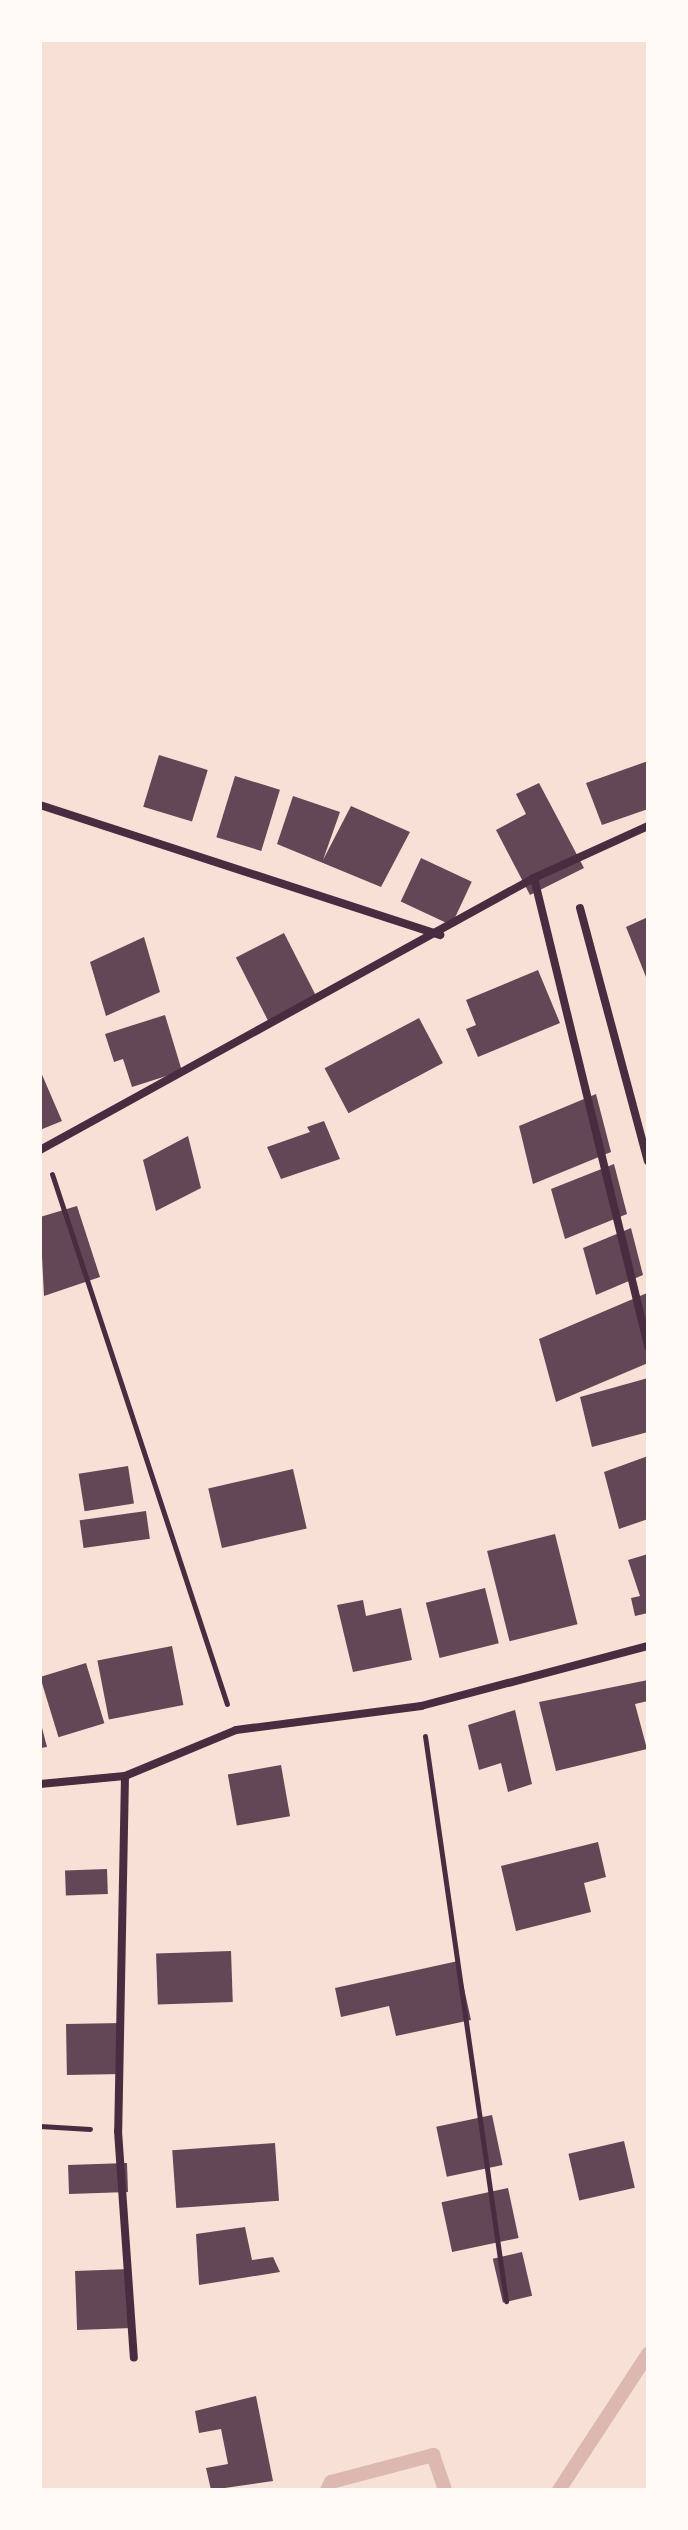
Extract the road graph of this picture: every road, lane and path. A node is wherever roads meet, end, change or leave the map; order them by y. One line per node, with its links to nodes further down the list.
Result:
1 (40, 805): 5 (street)
2 (648, 826): 3 (street)
3 (534, 878): 5 (street); 8 (street)
4 (580, 908): 7 (street)
5 (440, 935): 6 (street)
6 (42, 1150): 11 (path)
7 (648, 1161)
8 (648, 1347)
9 (648, 1646): 10 (street)
10 (421, 1706): 11 (street); 16 (path)
11 (236, 1730): 12 (street)
12 (125, 1776): 13 (street); 15 (street)
13 (40, 1784)
14 (40, 2126): 15 (path)
15 (118, 2131): 17 (street)
16 (506, 2301)
17 (134, 2357)

